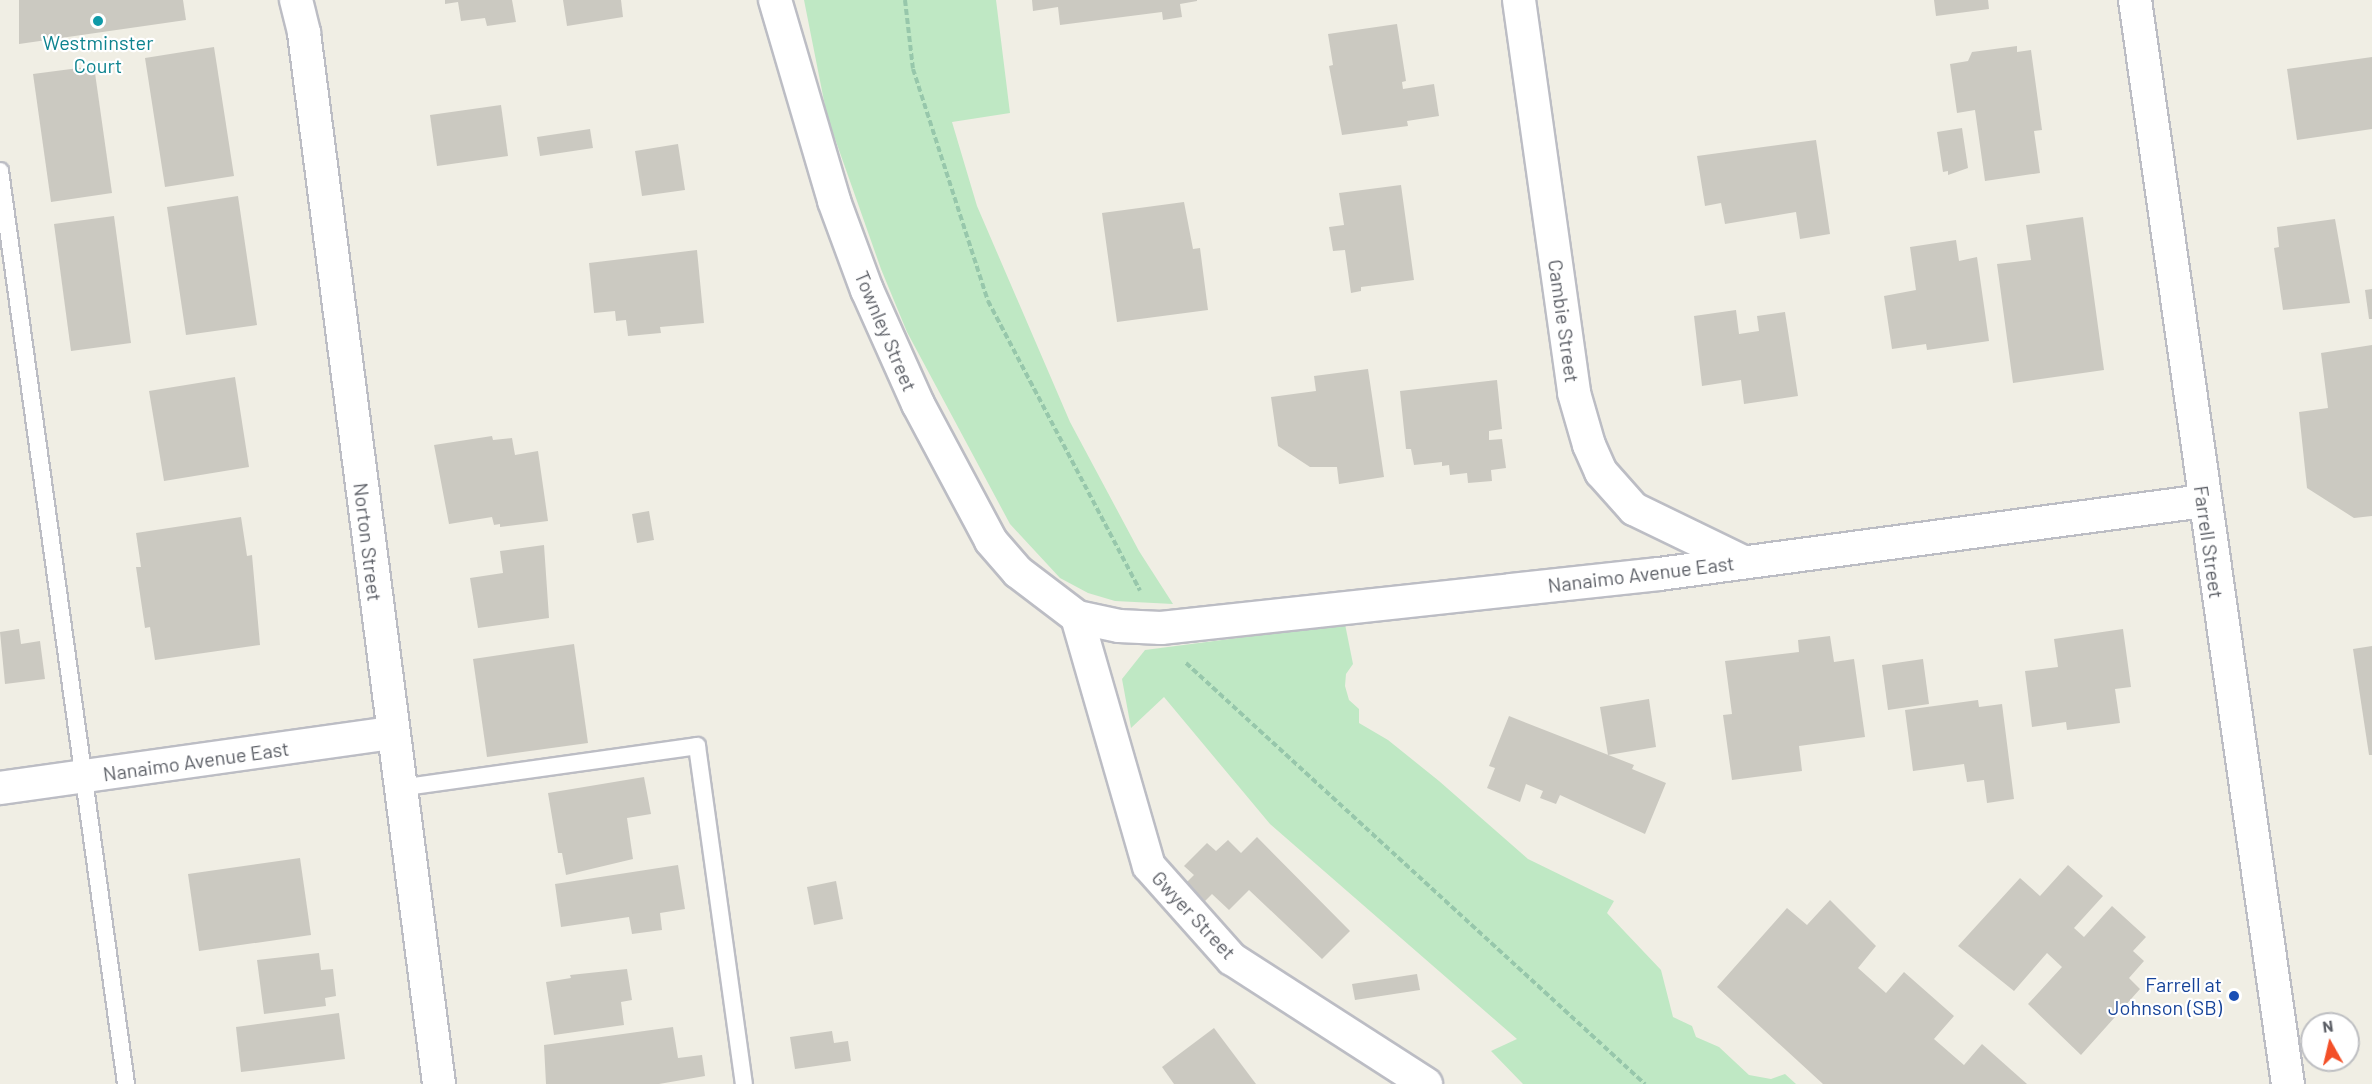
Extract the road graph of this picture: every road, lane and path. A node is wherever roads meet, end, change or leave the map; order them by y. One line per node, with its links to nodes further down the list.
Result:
1 (296, 0): 12 (street, Norton Street)
2 (775, 0): 10 (street, Townley Street)
3 (905, 0): 9 (path)
4 (1519, 0): 8 (street, Cambie Street)
5 (2135, 0): 7 (street, Farrell Street)
6 (0, 171): 13 (lane)
7 (2203, 501): 8 (street, Nanaimo Avenue East); 21 (street, Farrell Street)
8 (1741, 561): 10 (street, Nanaimo Avenue East)
9 (1144, 599)
10 (1077, 617): 19 (street, Gwyer Street)
11 (1177, 655): 20 (path)
12 (392, 733): 13 (street, Nanaimo Avenue East); 15 (street, Norton Street)
13 (84, 776): 14 (street, Nanaimo Avenue East); 16 (lane)
14 (0, 788)
15 (399, 788): 17 (street, Norton Street); 18 (lane)
16 (126, 1084)
17 (440, 1084)
18 (744, 1084)
19 (1426, 1084)
20 (1645, 1084)
21 (2288, 1084)

